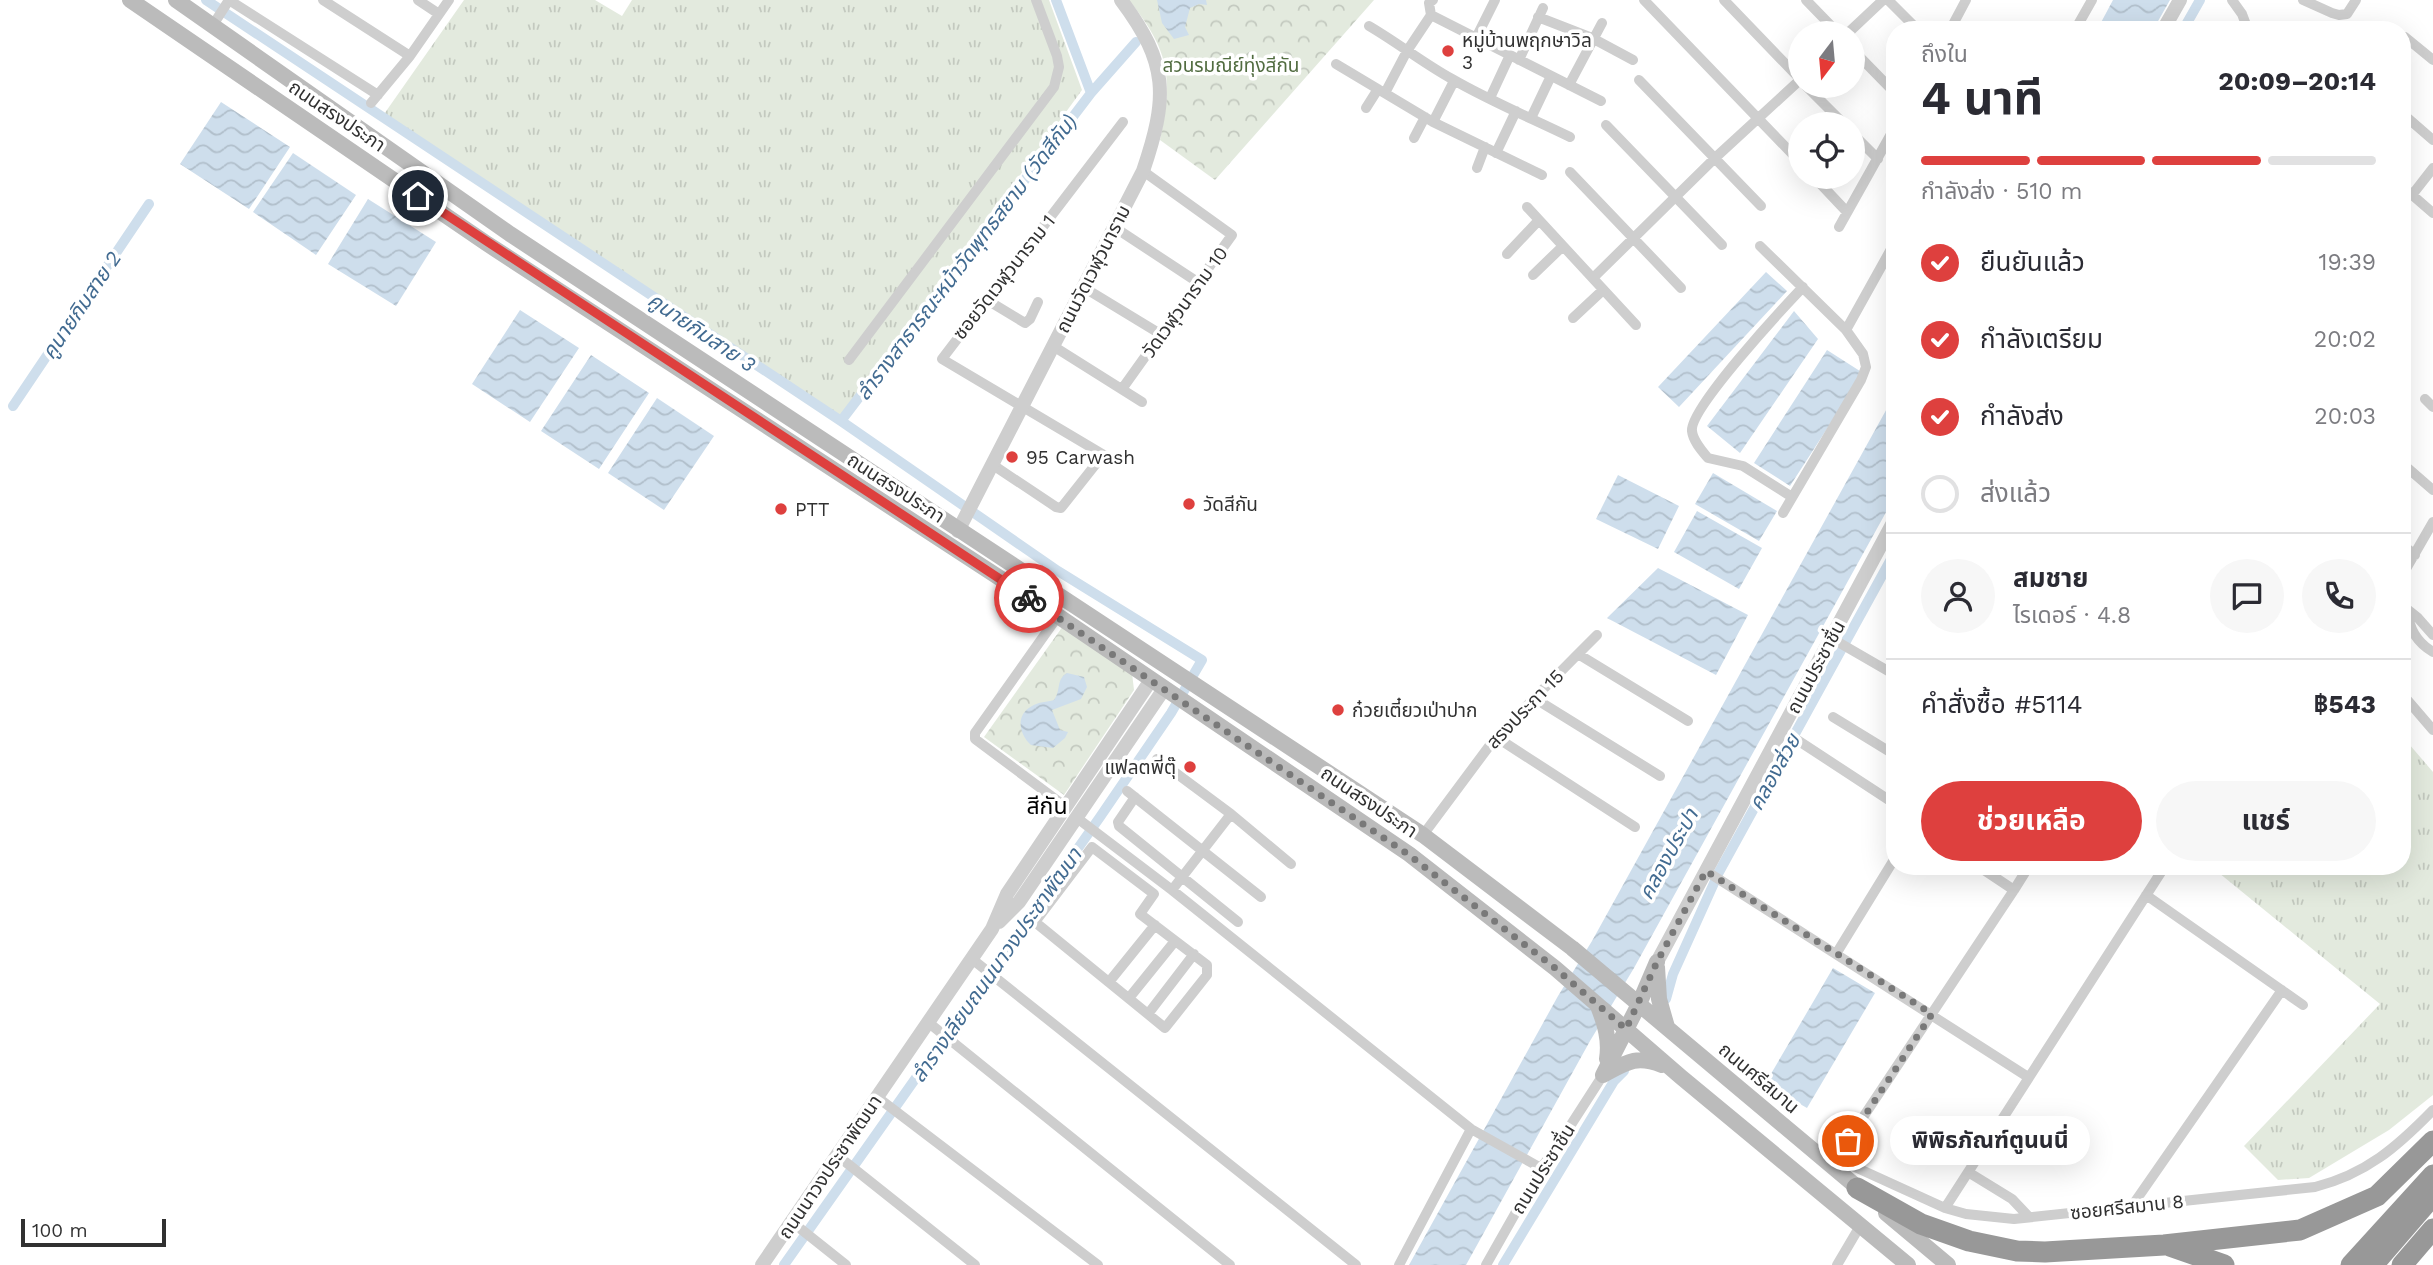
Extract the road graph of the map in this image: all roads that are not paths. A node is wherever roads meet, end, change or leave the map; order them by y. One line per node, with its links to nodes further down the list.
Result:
1 (130, 0): 93 (main road, ถนนสรงประภา)
2 (176, 0): 23 (main road, ถนนสรงประภา)
3 (323, 0): 37 (street)
4 (418, 0): 22 (street)
5 (449, 0): 22 (street)
6 (1036, 0): 110 (street)
7 (1121, 0): 75 (street, ถนนวัดเวฬุวนาราม)
8 (1495, 0): 33 (street)
9 (1724, 0): 43 (street)
10 (1806, 0): 24 (street)
11 (1882, 0): 25 (street)
12 (1888, 0): 26 (street)
13 (1965, 0): 27 (street)
14 (2092, 0): 28 (street)
15 (2180, 0): 29 (street)
16 (2232, 0): 30 (street)
17 (2304, 0): 18 (street)
18 (2356, 0)
19 (228, 1): 23 (street); 37 (street)
20 (1651, 2): 58 (street)
21 (1428, 4): 33 (street); 36 (street)
22 (439, 14): 37 (street)
23 (216, 21): 88 (main road, ถนนสรงประภา)
24 (1826, 21)
25 (1860, 21)
26 (1909, 21)
27 (1954, 21)
28 (2080, 21)
29 (2168, 21)
30 (2245, 21)
31 (1602, 23): 34 (street)
32 (1369, 26): 36 (street)
33 (1476, 38): 38 (street)
34 (1592, 38): 38 (street); 39 (street); 48 (street)
35 (2411, 42): 40 (street)
36 (1407, 51): 45 (street); 49 (street)
37 (410, 56)
38 (1514, 57): 44 (street); 51 (street)
39 (1633, 60)
40 (2433, 60)
41 (1866, 63): 47 (street)
42 (1336, 64): 49 (street)
43 (1788, 66)
44 (1551, 76): 48 (street); 57 (street)
45 (1454, 80): 51 (street); 59 (street)
46 (1639, 80): 71 (street)
47 (1886, 84)
48 (1569, 85): 53 (street)
49 (1381, 91): 54 (street); 59 (street)
50 (1788, 91): 58 (street)
51 (1490, 98): 55 (street)
52 (1818, 98): 56 (street)
53 (1601, 101)
54 (1366, 108)
55 (1516, 111): 57 (street); 70 (street)
56 (1832, 112)
57 (1531, 118): 63 (street)
58 (1759, 119): 69 (street); 71 (street)
59 (1429, 120): 64 (street); 68 (street)
60 (2411, 121): 65 (street)
61 (1123, 122): 103 (street, ซอยวัดเวฬุวนาราม 1)
62 (1606, 125): 80 (street)
63 (1570, 137)
64 (1415, 138)
65 (2433, 140)
66 (1886, 144): 72 (street)
67 (1865, 146): 72 (street)
68 (1485, 147): 70 (street); 73 (street)
69 (1788, 149)
70 (1496, 153): 77 (street)
71 (1715, 158): 80 (street); 81 (street)
72 (1878, 159): 83 (street)
73 (1477, 168)
74 (2433, 168): 79 (street)
75 (1143, 171): 86 (street, ถนนวัดเวฬุวนาราม); 98 (street, วัดเวฬุวนาราม 10)
76 (1570, 172): 89 (street)
77 (1542, 175)
78 (1825, 189): 83 (street)
79 (2412, 195): 84 (street)
80 (1676, 198): 89 (street); 90 (street)
81 (1761, 206)
82 (1527, 207): 85 (street)
83 (1847, 212): 87 (street)
84 (2433, 213)
85 (1539, 220): 91 (street); 94 (street)
86 (1114, 227): 98 (street); 99 (street, ถนนวัดเวฬุวนาราม)
87 (1839, 227)
88 (510, 234): 93 (main road); 121 (main road, ถนนสรงประภา)
89 (1634, 239): 97 (street); 100 (street)
90 (1722, 245)
91 (1563, 246): 96 (street); 97 (street)
92 (1760, 246): 101 (street)
93 (498, 251): 128 (main road, ถนนสรงประภา)
94 (1507, 254)
95 (1886, 258): 107 (street)
96 (1533, 275)
97 (1593, 278): 102 (street)
98 (1199, 282): 108 (street, วัดเวฬุวนาราม 10)
99 (1083, 287): 108 (street); 109 (street, ถนนวัดเวฬุวนาราม)
100 (1681, 288)
101 (1803, 288): 107 (street); 119 (street)
102 (1603, 290): 105 (street); 106 (street)
103 (987, 300): 104 (street); 113 (street, ซอยวัดเวฬุวนาราม 1)
104 (1038, 302)
105 (1573, 318)
106 (1636, 325)
107 (1846, 330): 119 (street)
108 (1162, 335): 111 (street, วัดเวฬุวนาราม 10)
109 (1053, 346): 111 (street); 113 (street, ถนนวัดเวฬุวนาราม)
110 (849, 360)
111 (1122, 389): 112 (street)
112 (1142, 402)
113 (1021, 407): 114 (street); 116 (street, ถนนวัดเวฬุวนาราม)
114 (1103, 455): 115 (street); 116 (street)
115 (1114, 461)
116 (993, 465): 121 (street, ถนนวัดเวฬุวนาราม)
117 (2411, 471): 118 (street)
118 (2433, 490)
119 (1792, 497): 120 (street)
120 (1783, 513)
121 (964, 519): 136 (main road, ถนนสรงประภา)
122 (2433, 522): 125 (street)
123 (1886, 536): 132 (street, ถนนประชาชื่น)
124 (2411, 552): 125 (street)
125 (2414, 555): 126 (street)
126 (2411, 560)
127 (2411, 613): 131 (street)
128 (1058, 616): 137 (main road, ถนนสรงประภา); 151 (street)
129 (2411, 628): 133 (street)
130 (1597, 635): 134 (street)
131 (2433, 635)
132 (1833, 639): 135 (street); 143 (street, ถนนประชาชื่น)
133 (2433, 652)
134 (1578, 654): 138 (street, สรงประภา 15); 141 (street, สรงประภา 15)
135 (1886, 670)
136 (1173, 672): 137 (main road); 146 (main road, ถนนสรงประภา)
137 (1169, 692): 149 (main road, ถนนสรงประภา); 151 (street, ถนนนาวงประชาพัฒนา); 153 (street, ถนนนาวงประชาพัฒนา)
138 (1534, 698): 144 (street, สรงประภา 15); 148 (street)
139 (2411, 704): 142 (street)
140 (1833, 718): 145 (street)
141 (1688, 721)
142 (2433, 730)
143 (1790, 735): 150 (street); 159 (street, ถนนประชาชื่น)
144 (1496, 737): 154 (street); 155 (street, สรงประภา 15)
145 (1886, 750)
146 (1306, 758): 149 (main road); 155 (main road, ถนนสรงประภา)
147 (1157, 760): 152 (street)
148 (1660, 776)
149 (1294, 777): 177 (main road, ถนนสรงประภา)
150 (1886, 798)
151 (1066, 807): 170 (street, ถนนนาวงประชาพัฒนา)
152 (1230, 814): 156 (street); 157 (street)
153 (1078, 819): 164 (street); 170 (street, ถนนนาวงประชาพัฒนา)
154 (1635, 827)
155 (1423, 835): 172 (main road, ถนนสรงประภา)
156 (1202, 852): 163 (street); 163 (street); 167 (street)
157 (1291, 864)
158 (1886, 873): 174 (street)
159 (1713, 875): 174 (street); 176 (street, ถนนประชาชื่น)
160 (1992, 875): 165 (street)
161 (2023, 875): 165 (street)
162 (2159, 875): 166 (street)
163 (1182, 877): 164 (street); 168 (street)
164 (1172, 890): 196 (street)
165 (2014, 890): 186 (street)
166 (2146, 895): 180 (street); 193 (street)
167 (1261, 897)
168 (1238, 922)
169 (1155, 925): 171 (street); 178 (street); 178 (street)
170 (992, 929): 175 (street, ถนนนาวงประชาพัฒนา)
171 (1175, 941): 173 (street); 181 (street)
172 (1576, 951): 177 (main road); 179 (main road, ถนนสรงประภา)
173 (1194, 954): 185 (street); 185 (street)
174 (1836, 954): 186 (street)
175 (972, 959): 187 (street, ถนนนาวงประชาพัฒนา); 218 (street)
176 (1657, 962): 179 (main road); 182 (main road); 188 (main road)
177 (1560, 973): 184 (main road, ถนนสรงประภา)
178 (1109, 982): 181 (street)
179 (1626, 986): 182 (main road)
180 (2282, 990): 183 (street); 206 (street)
181 (1129, 999): 185 (street)
182 (1639, 1004): 188 (main road, ถนนศรีสมาน); 189 (main road)
183 (2303, 1005)
184 (1603, 1013): 189 (main road, ถนนสรงประภา); 192 (main road)
185 (1148, 1014)
186 (1932, 1014): 193 (street); 200 (street)
187 (934, 1027): 194 (street, ถนนนาวงประชาพัฒนา); 217 (street)
188 (1667, 1027): 190 (main road, ถนนศรีสมาน)
189 (1626, 1029): 191 (main road); 192 (main road)
190 (1690, 1046): 191 (main road); 198 (main road, ถนนศรีสมาน)
191 (1672, 1069): 192 (main road); 210 (main road)
192 (1603, 1075): 201 (street, ถนนประชาชื่น)
193 (2028, 1077): 202 (street)
194 (883, 1102): 199 (street, ถนนนาวงประชาพัฒนา); 216 (street)
195 (2433, 1110): 206 (street, ซอยศรีสมาน 8)
196 (1475, 1132): 201 (street); 219 (street)
197 (2433, 1142): 212 (highway)
198 (1809, 1147): 200 (street, ซอยศรีสมาน 8); 204 (main road, ถนนศรีสมาน)
199 (841, 1158): 209 (street, ถนนนาวงประชาพัฒนา); 215 (street)
200 (1836, 1158): 207 (street, ซอยศรีสมาน 8)
201 (1541, 1168): 220 (street, ถนนประชาชื่น)
202 (1968, 1172): 207 (street); 208 (street)
203 (2433, 1175): 225 (highway)
204 (1857, 1188): 212 (highway); 223 (main road, ถนนศรีสมาน)
205 (2433, 1195): 226 (highway)
206 (2132, 1206): 208 (street, ซอยศรีสมาน 8)
207 (1945, 1208): 208 (street, ซอยศรีสมาน 8)
208 (2029, 1217)
209 (796, 1226): 213 (street, ถนนนาวงประชาพัฒนา); 214 (street)
210 (1860, 1226): 221 (street); 222 (main road)
211 (2433, 1228): 227 (highway)
212 (2164, 1245): 224 (highway)
213 (762, 1265)
214 (846, 1265)
215 (975, 1265)
216 (1098, 1265)
217 (1230, 1265)
218 (1356, 1265)
219 (1399, 1265)
220 (1486, 1265)
221 (1837, 1265)
222 (1908, 1265)
223 (1948, 1265)
224 (2224, 1265)
225 (2351, 1265)
226 (2374, 1265)
227 (2402, 1265)

